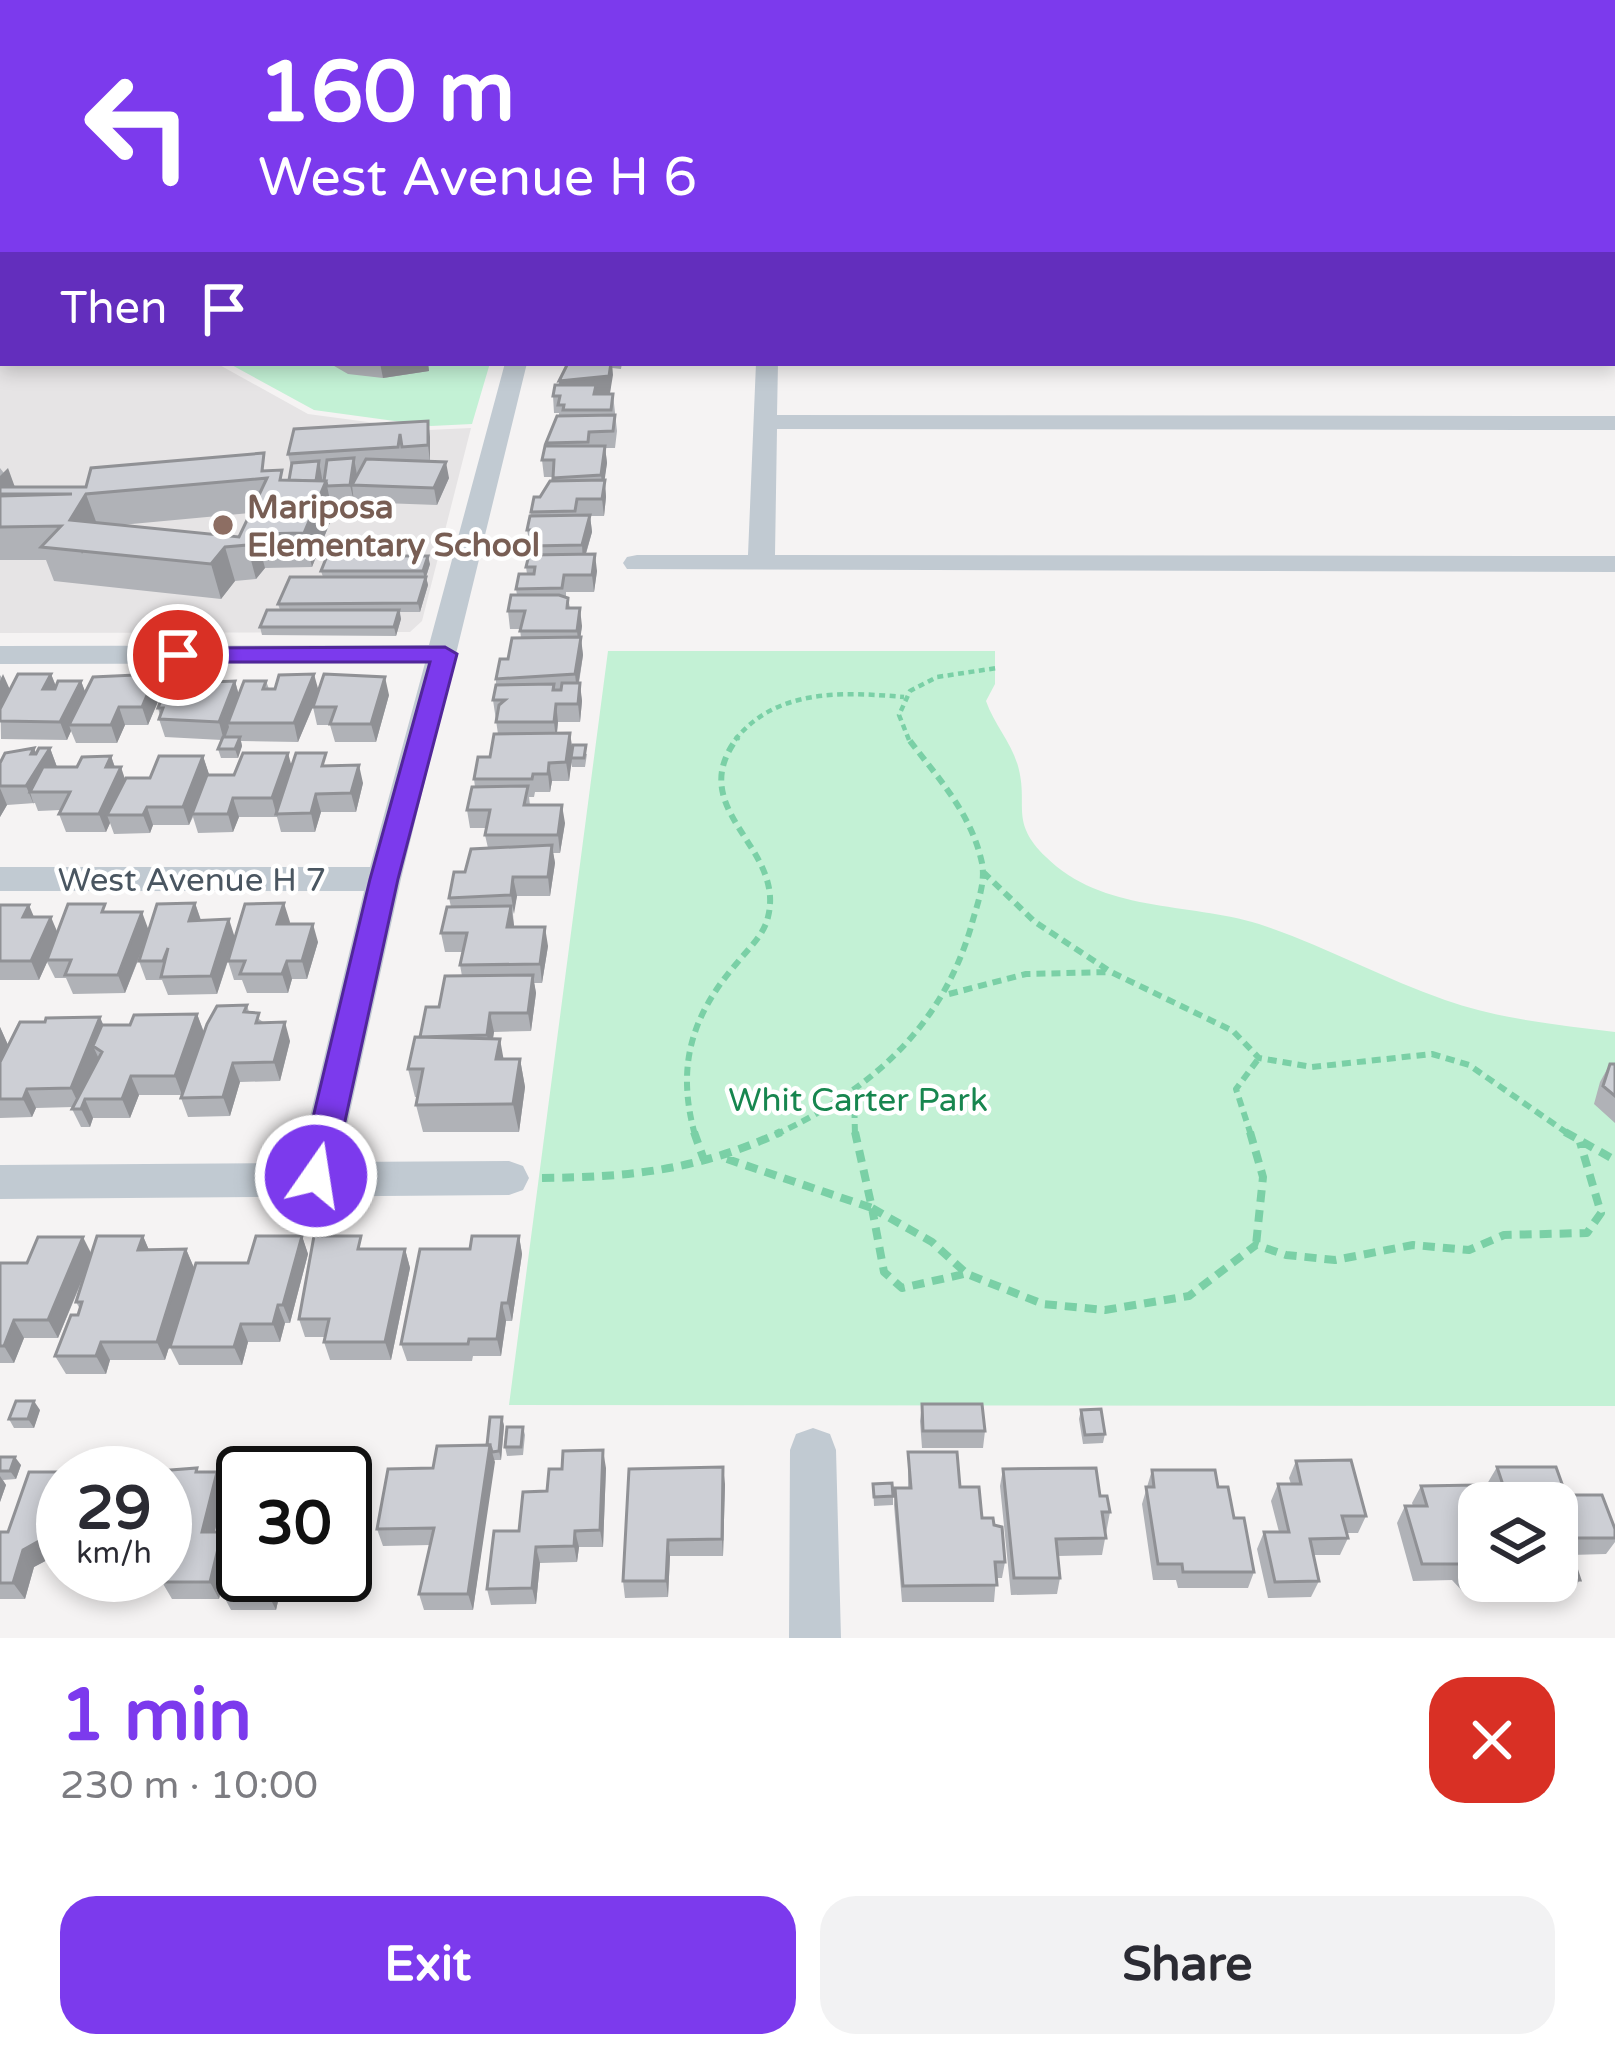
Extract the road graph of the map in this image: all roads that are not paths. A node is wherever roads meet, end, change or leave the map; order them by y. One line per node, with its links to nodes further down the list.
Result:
1 (515, 366): 8 (street)
2 (767, 366): 3 (street)
3 (764, 422): 4 (street); 5 (street)
4 (1615, 423)
5 (761, 562): 6 (street); 7 (street)
6 (637, 563)
7 (1615, 564)
8 (445, 654): 9 (street); 11 (street)
9 (0, 655)
10 (0, 879): 11 (street, West Avenue H 7)
11 (384, 879): 12 (street)
12 (316, 1176): 13 (street); 14 (street)
13 (509, 1178)
14 (0, 1182)
15 (813, 1450): 16 (street)
16 (815, 1638)

